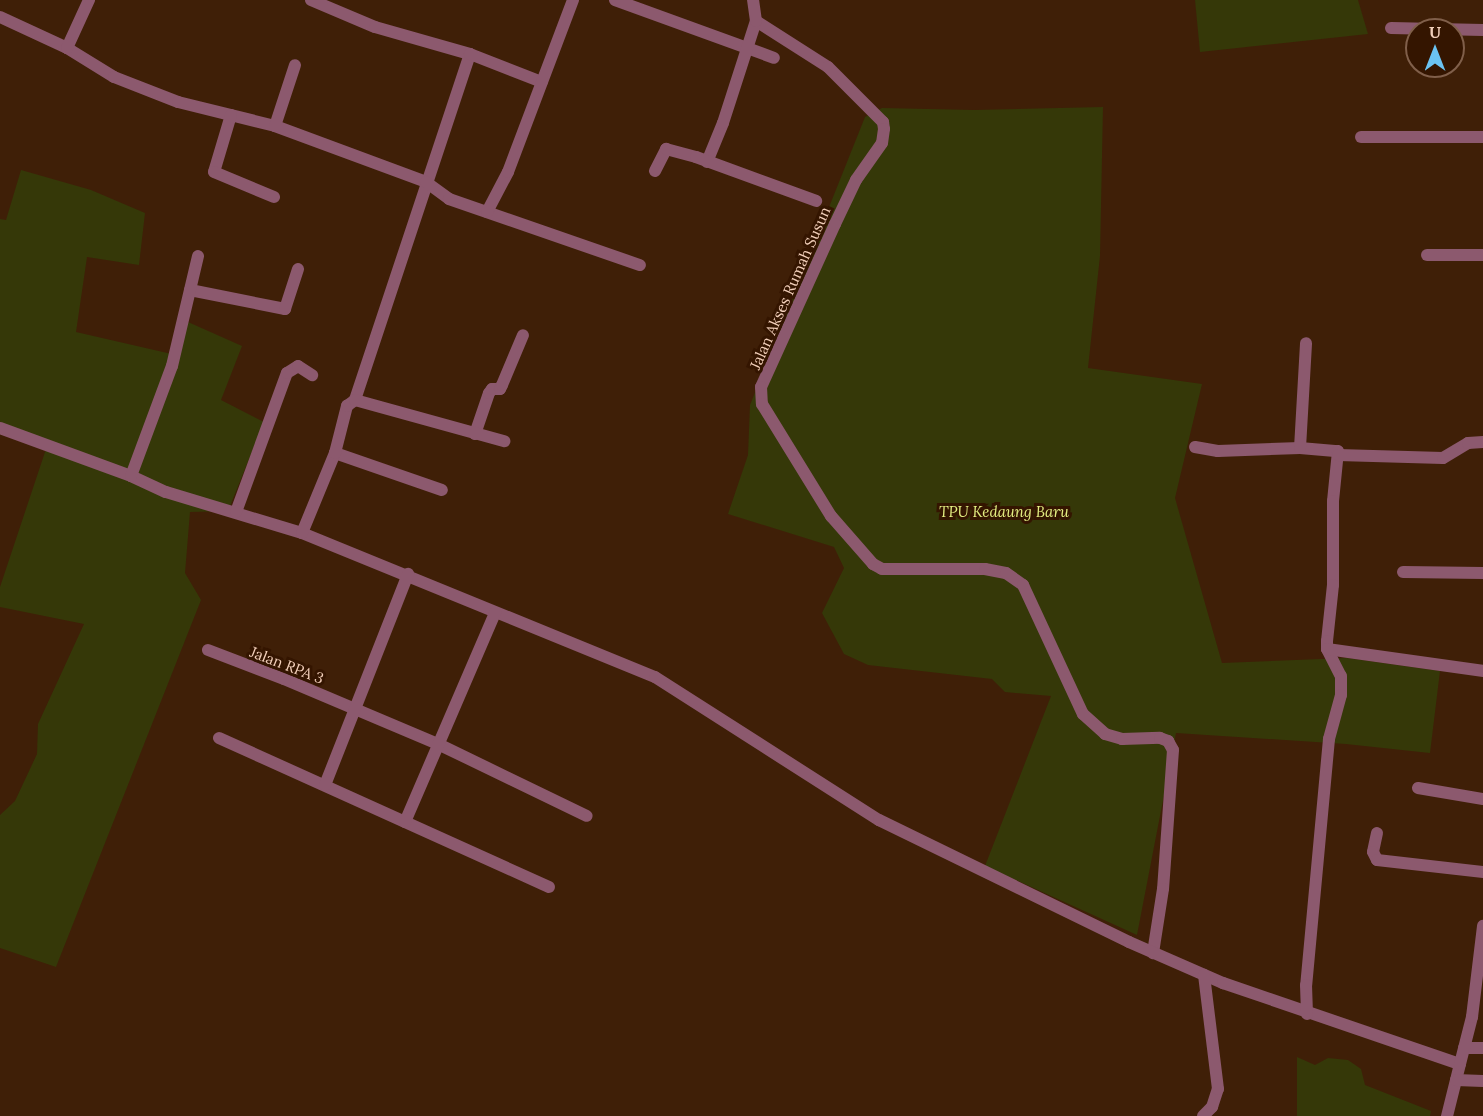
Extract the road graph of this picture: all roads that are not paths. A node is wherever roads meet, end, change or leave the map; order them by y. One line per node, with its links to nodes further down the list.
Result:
1 (89, 0): 10 (street)
2 (311, 0): 12 (street)
3 (573, 0): 15 (street)
4 (615, 0): 11 (street)
5 (753, 0): 7 (street)
6 (0, 17): 10 (street)
7 (756, 21): 11 (street); 67 (street, Jalan Akses Rumah Susun)
8 (1391, 28): 9 (street)
9 (1483, 30)
10 (67, 48): 16 (street)
11 (747, 50): 13 (street); 20 (street)
12 (470, 54): 15 (street); 22 (street)
13 (774, 58)
14 (295, 65): 17 (street)
15 (542, 82): 25 (street)
16 (231, 115): 17 (street); 23 (street)
17 (275, 126): 22 (street)
18 (1361, 137): 19 (street)
19 (1483, 137)
20 (707, 162): 21 (street); 24 (street)
21 (655, 171)
22 (426, 182): 25 (street); 35 (street)
23 (274, 197)
24 (816, 201)
25 (487, 212): 29 (street)
26 (1427, 255): 27 (street)
27 (1483, 255)
28 (198, 256): 31 (street)
29 (640, 265)
30 (298, 269): 31 (street)
31 (190, 290): 44 (street)
32 (523, 336): 37 (street)
33 (1306, 343): 41 (street)
34 (312, 375): 46 (street)
35 (356, 400): 37 (street); 42 (street)
36 (0, 428): 44 (street)
37 (475, 434): 38 (street)
38 (504, 441)
39 (1483, 442): 43 (street)
40 (1195, 447): 41 (street)
41 (1300, 448): 43 (street)
42 (335, 453): 45 (street); 47 (street)
43 (1338, 455): 52 (street)
44 (131, 476): 46 (street)
45 (442, 490)
46 (236, 512): 47 (street)
47 (302, 533): 50 (street)
48 (1403, 572): 49 (street)
49 (1483, 573)
50 (408, 574): 51 (street); 55 (street)
51 (495, 613): 57 (street); 67 (street)
52 (1327, 649): 54 (street); 70 (street)
53 (208, 650): 55 (street, Jalan RPA 3)
54 (1483, 671)
55 (355, 708): 57 (street, Jalan RPA 3); 58 (street)
56 (219, 738): 58 (street)
57 (438, 744): 61 (street, Jalan RPA 3); 62 (street)
58 (325, 785): 62 (street)
59 (1418, 788): 60 (street)
60 (1483, 799)
61 (586, 816)
62 (405, 822): 65 (street)
63 (1377, 833): 64 (street)
64 (1483, 872)
65 (549, 887)
66 (1483, 926): 68 (street)
67 (1153, 953): 69 (street)
68 (1479, 974): 71 (street)
69 (1204, 975): 70 (street); 76 (street)
70 (1307, 1014): 73 (street)
71 (1464, 1048): 72 (street); 73 (street)
72 (1483, 1048)
73 (1460, 1064): 74 (street)
74 (1456, 1080): 75 (street); 77 (street)
75 (1483, 1081)
76 (1203, 1116)
77 (1447, 1116)

